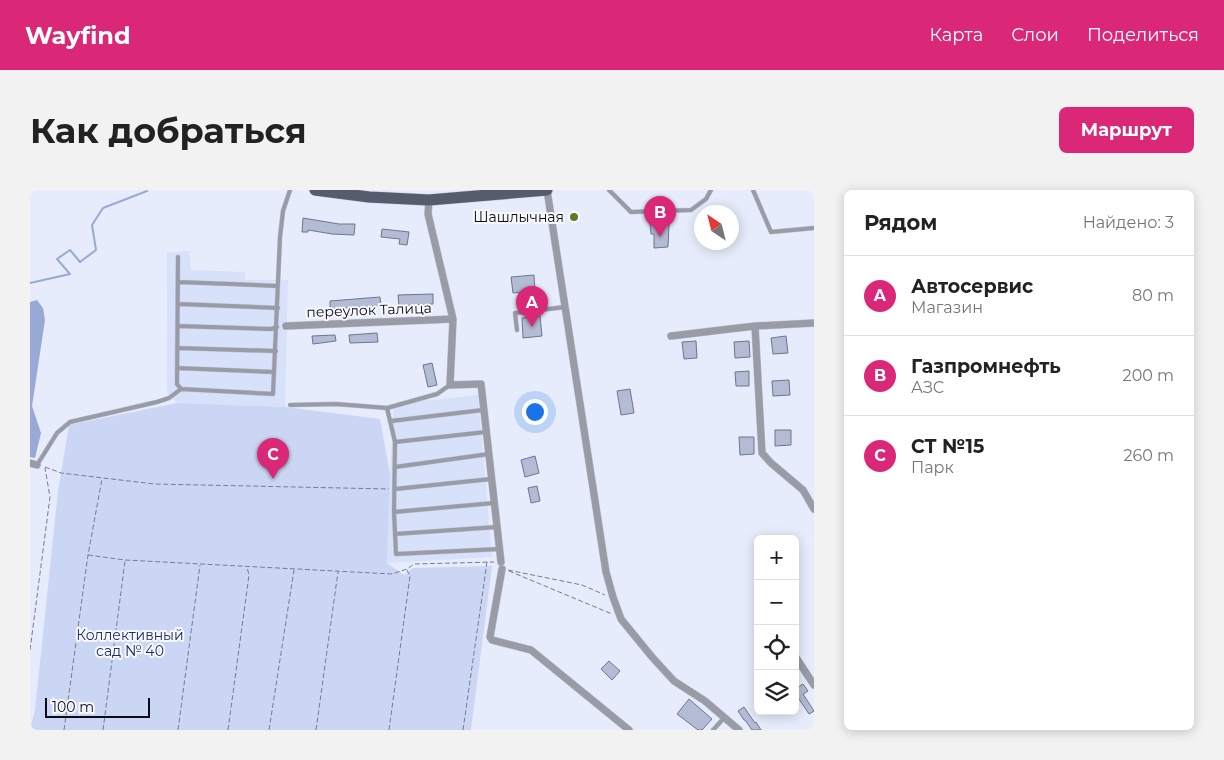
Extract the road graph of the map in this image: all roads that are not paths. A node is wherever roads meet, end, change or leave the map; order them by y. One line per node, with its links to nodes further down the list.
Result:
1 (290, 190): 11 (lane)
2 (315, 190): 7 (main road)
3 (547, 190): 7 (main road); 13 (street)
4 (609, 190): 5 (lane)
5 (711, 190)
6 (753, 190): 8 (lane)
7 (429, 200): 15 (street)
8 (814, 228)
9 (178, 257): 10 (lane)
10 (178, 282): 11 (lane); 12 (lane)
11 (278, 286): 14 (lane)
12 (178, 304): 14 (lane); 17 (lane)
13 (565, 307): 21 (lane); 48 (street)
14 (278, 308): 20 (lane)
15 (454, 319): 18 (street, переулок Талица); 27 (street)
16 (814, 323): 19 (street)
17 (178, 326): 20 (lane); 23 (lane)
18 (286, 326)
19 (756, 326): 22 (street); 41 (street)
20 (277, 327): 24 (lane)
21 (517, 330)
22 (671, 336)
23 (178, 348): 24 (lane); 25 (lane)
24 (276, 351): 26 (lane)
25 (177, 368): 26 (lane); 28 (lane)
26 (274, 372): 28 (lane)
27 (450, 385): 30 (lane); 31 (street)
28 (182, 389): 36 (lane)
29 (290, 405): 30 (lane)
30 (387, 408): 32 (lane)
31 (484, 410): 32 (lane); 33 (street)
32 (391, 421): 34 (lane)
33 (486, 432): 34 (lane); 35 (street)
34 (395, 442): 37 (lane)
35 (489, 454): 37 (lane); 38 (street)
36 (34, 464)
37 (395, 467): 39 (lane)
38 (492, 479): 39 (lane); 40 (street)
39 (395, 489): 42 (lane)
40 (494, 503): 42 (lane); 43 (street)
41 (814, 509)
42 (394, 512): 44 (lane)
43 (497, 527): 44 (lane); 45 (street)
44 (395, 534): 45 (lane)
45 (499, 549): 49 (street)
46 (799, 662): 47 (street)
47 (814, 684)
48 (724, 718): 50 (lane); 51 (street)
49 (629, 730)
50 (713, 730)
51 (739, 730)

